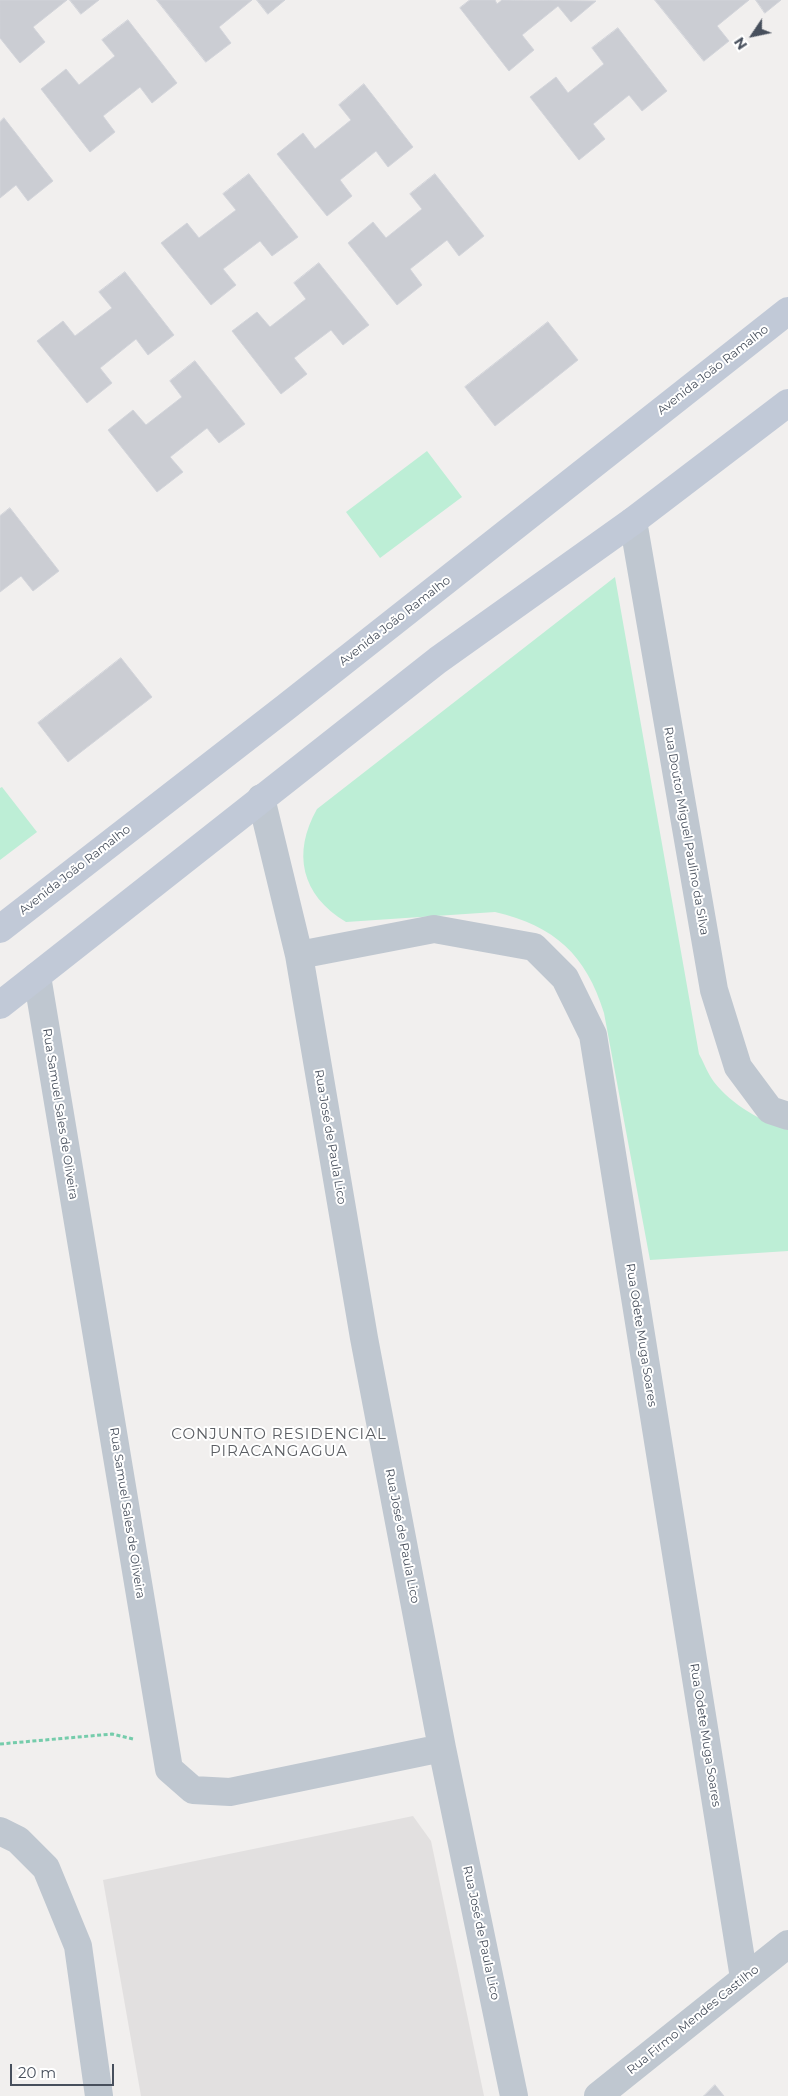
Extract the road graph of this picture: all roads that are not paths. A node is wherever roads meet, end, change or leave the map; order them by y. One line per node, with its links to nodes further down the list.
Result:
1 (786, 318): 5 (street, Avenida João Ramalho)
2 (788, 403): 3 (street)
3 (633, 521): 4 (street); 9 (street, Rua Doutor Miguel Paulino da Silva)
4 (261, 798): 6 (street, Rua José de Paula Lico); 7 (street)
5 (0, 928)
6 (299, 955): 10 (street, Rua José de Paula Lico); 13 (street, Rua Odete Muga Soares)
7 (37, 976): 8 (street); 10 (street, Rua Samuel Sales de Oliveira)
8 (0, 1005)
9 (788, 1116)
10 (442, 1748): 15 (street, Rua José de Paula Lico)
11 (0, 1831): 14 (street)
12 (788, 1944): 13 (street, Rua Firmo Mendes Castilho)
13 (744, 1978): 16 (street, Rua Firmo Mendes Castilho)
14 (99, 2096)
15 (514, 2096)
16 (598, 2096)

